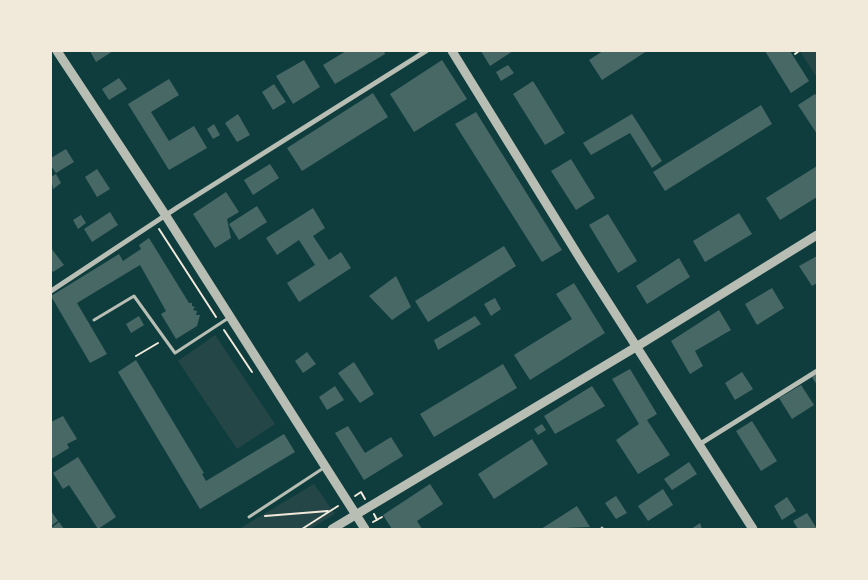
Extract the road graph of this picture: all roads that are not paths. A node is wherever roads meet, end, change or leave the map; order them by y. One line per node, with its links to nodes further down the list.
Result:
1 (57, 51): 4 (street)
2 (426, 51): 4 (street)
3 (452, 51): 9 (street)
4 (166, 216): 6 (street); 7 (street)
5 (817, 235): 9 (street)
6 (51, 291)
7 (231, 317): 8 (lane); 12 (street)
8 (94, 320)
9 (636, 347): 11 (street); 13 (street)
10 (817, 371): 11 (street)
11 (700, 444): 17 (street)
12 (326, 466): 13 (street); 14 (lane)
13 (356, 514): 15 (street); 16 (street)
14 (248, 517)
15 (332, 529)
16 (365, 529)
17 (753, 529)

